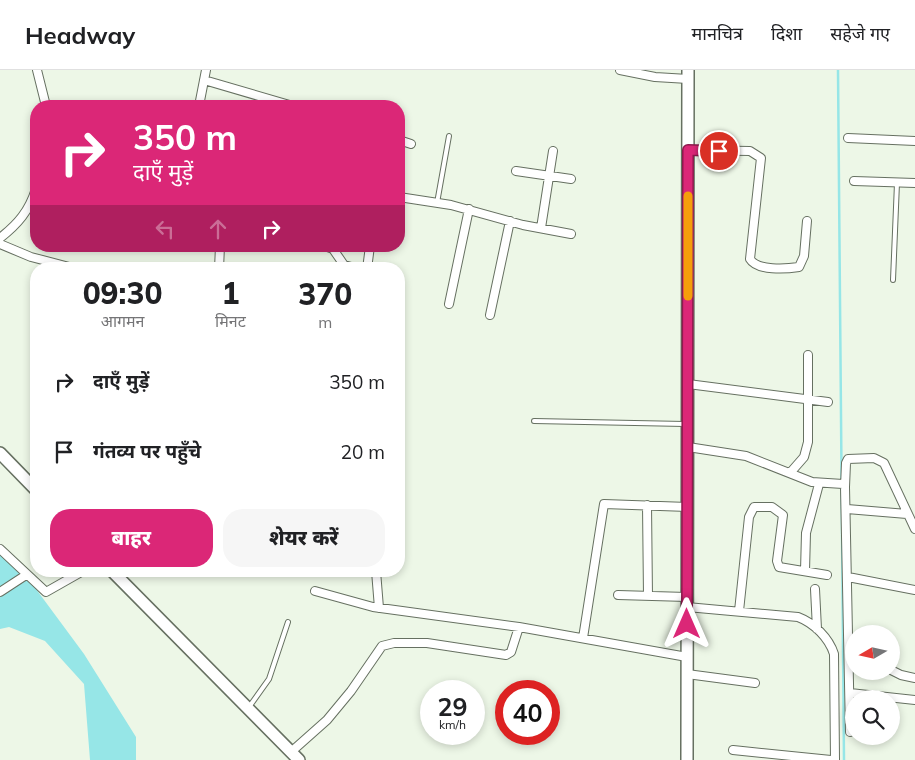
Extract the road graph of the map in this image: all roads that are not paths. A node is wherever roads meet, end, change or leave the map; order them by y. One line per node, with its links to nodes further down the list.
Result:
1 (37, 70): 6 (street)
2 (206, 70): 5 (street)
3 (620, 70): 4 (street)
4 (688, 74): 14 (street)
5 (204, 80): 7 (street); 8 (street)
6 (44, 100)
7 (200, 100)
8 (272, 100)
9 (449, 136): 23 (lane)
10 (848, 138): 11 (street)
11 (915, 141)
12 (405, 142): 13 (street)
13 (411, 144)
14 (688, 150): 27 (street); 37 (street)
15 (553, 151): 17 (street)
16 (516, 171): 17 (street)
17 (549, 176): 18 (street); 28 (street)
18 (571, 179)
19 (854, 181): 20 (street)
20 (897, 182): 21 (street); 33 (lane)
21 (915, 183)
22 (405, 198): 23 (street)
23 (437, 203): 25 (street)
24 (30, 207): 30 (street)
25 (469, 209): 26 (street); 34 (street)
26 (510, 221): 28 (street); 35 (street)
27 (807, 221)
28 (541, 228): 29 (street)
29 (571, 234)
30 (0, 238)
31 (0, 244): 32 (street)
32 (50, 262)
33 (892, 280)
34 (449, 304)
35 (490, 316)
36 (808, 355): 38 (street)
37 (688, 384): 38 (street); 41 (street)
38 (809, 400): 39 (street); 44 (street)
39 (828, 402)
40 (534, 421): 41 (lane)
41 (688, 424): 42 (street)
42 (688, 447): 44 (street); 49 (street)
43 (0, 453): 45 (street)
44 (790, 474): 46 (street)
45 (30, 483)
46 (819, 484): 47 (street); 54 (street)
47 (841, 485): 50 (street); 51 (street)
48 (647, 505): 49 (street); 66 (street); 74 (street)
49 (688, 507): 67 (street)
50 (847, 509): 51 (street); 60 (street)
51 (908, 514): 52 (street)
52 (915, 529)
53 (0, 549): 56 (street)
54 (805, 571): 55 (street); 69 (street)
55 (827, 574)
56 (26, 575): 57 (street); 64 (street)
57 (72, 577)
58 (118, 577): 82 (street)
59 (376, 577): 68 (street)
60 (848, 577): 62 (street); 71 (street)
61 (815, 589): 73 (street)
62 (915, 590)
63 (315, 591): 68 (street)
64 (0, 592)
65 (618, 594): 66 (street)
66 (648, 596): 67 (street)
67 (687, 602): 69 (street); 75 (street)
68 (379, 608): 72 (street)
69 (739, 611): 73 (street)
70 (288, 622): 82 (lane)
71 (850, 625)
72 (519, 627): 74 (street); 84 (street)
73 (816, 629): 89 (street)
74 (583, 638): 75 (street)
75 (687, 657): 76 (street)
76 (687, 674): 79 (street); 87 (street)
77 (900, 675): 78 (street)
78 (915, 678)
79 (755, 683)
80 (900, 698): 81 (street)
81 (915, 700)
82 (248, 708): 84 (street)
83 (733, 750): 85 (street)
84 (295, 756)
85 (750, 756): 86 (street)
86 (816, 759): 88 (street)
87 (687, 760)
88 (831, 760)
89 (835, 760)

